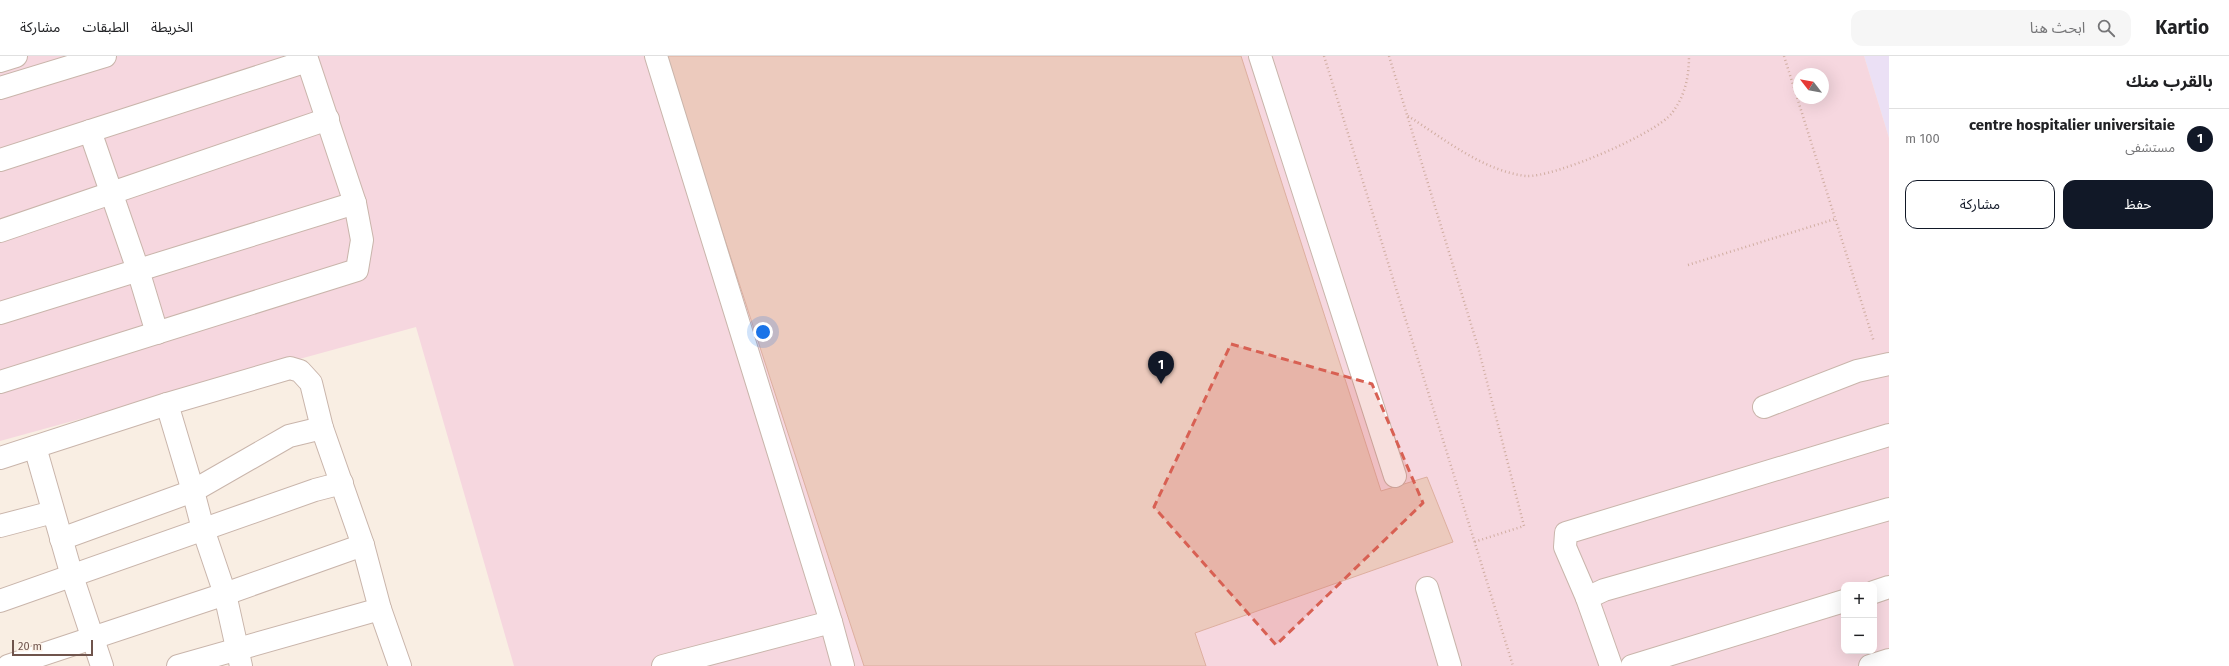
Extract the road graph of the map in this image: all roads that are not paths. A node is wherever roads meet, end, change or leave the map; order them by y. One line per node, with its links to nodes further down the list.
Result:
1 (16, 56): 6 (lane)
2 (105, 56): 7 (lane)
3 (656, 56): 43 (lane)
4 (1260, 56): 25 (lane)
5 (307, 59): 8 (lane); 9 (lane)
6 (0, 61)
7 (0, 88)
8 (328, 119): 11 (lane); 12 (lane)
9 (90, 131): 10 (lane); 11 (lane)
10 (0, 160)
11 (111, 193): 13 (lane); 14 (lane)
12 (356, 202): 14 (lane); 16 (lane)
13 (0, 231)
14 (138, 270): 15 (lane); 16 (lane)
15 (0, 313)
16 (157, 333): 18 (lane)
17 (1885, 365): 20 (lane)
18 (0, 382)
19 (167, 404): 21 (lane); 23 (lane); 27 (lane)
20 (1764, 407)
21 (322, 428): 26 (lane); 27 (lane)
22 (1889, 435): 39 (lane)
23 (35, 447): 24 (lane); 29 (lane)
24 (0, 458)
25 (1395, 476)
26 (342, 483): 31 (lane); 33 (lane)
27 (193, 491): 31 (lane); 32 (lane)
28 (1889, 509): 39 (lane)
29 (53, 512): 30 (lane); 32 (lane)
30 (0, 526)
31 (203, 529): 34 (lane); 38 (lane)
32 (61, 539): 34 (lane)
33 (363, 545): 38 (lane); 42 (lane)
34 (72, 576): 40 (lane); 44 (lane)
35 (1889, 587): 37 (lane)
36 (1427, 588): 53 (lane)
37 (1877, 591)
38 (225, 594): 44 (lane); 45 (lane)
39 (1588, 598): 54 (lane)
40 (0, 601)
41 (1841, 602): 55 (lane)
42 (380, 609): 45 (lane); 50 (lane)
43 (831, 622): 51 (lane); 52 (lane)
44 (94, 637): 47 (lane); 48 (lane)
45 (239, 658): 49 (lane)
46 (1889, 660): 56 (lane)
47 (8, 666)
48 (102, 666)
49 (178, 666)
50 (400, 666)
51 (663, 666)
52 (843, 666)
53 (1450, 666)
54 (1611, 666)
55 (1632, 666)
56 (1870, 666)

